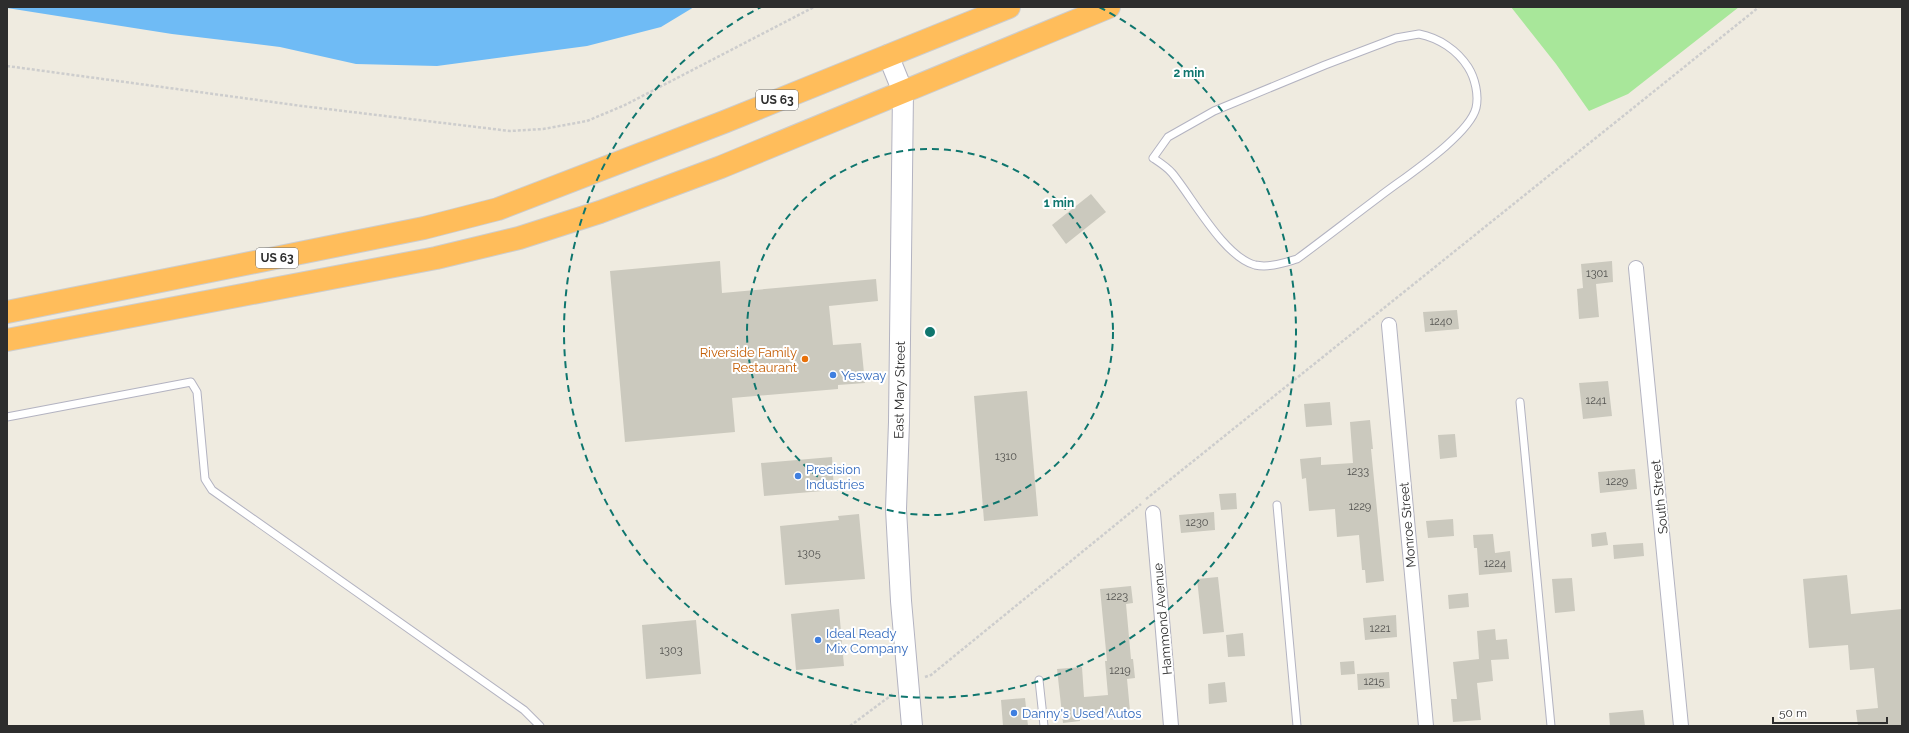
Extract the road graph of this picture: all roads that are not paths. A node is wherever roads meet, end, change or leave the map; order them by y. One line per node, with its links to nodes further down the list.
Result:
1 (1009, 7): 3 (highway, US 63)
2 (1109, 7): 4 (highway, US 63)
3 (888, 56): 4 (main road, East Mary Street); 7 (highway, US 63)
4 (903, 92): 9 (highway, US 63); 16 (main road, East Mary Street)
5 (1168, 137): 5 (lane)
6 (1636, 268): 22 (street, South Street)
7 (7, 312)
8 (1390, 325): 20 (street, Monroe Street)
9 (7, 340)
10 (1520, 402): 21 (lane)
11 (7, 417): 15 (lane)
12 (1276, 505): 19 (lane)
13 (1153, 513): 18 (street, Hammond Avenue)
14 (1040, 680): 17 (lane)
15 (540, 726)
16 (912, 726)
17 (1044, 726)
18 (1171, 726)
19 (1297, 726)
20 (1426, 726)
21 (1551, 726)
22 (1681, 726)

